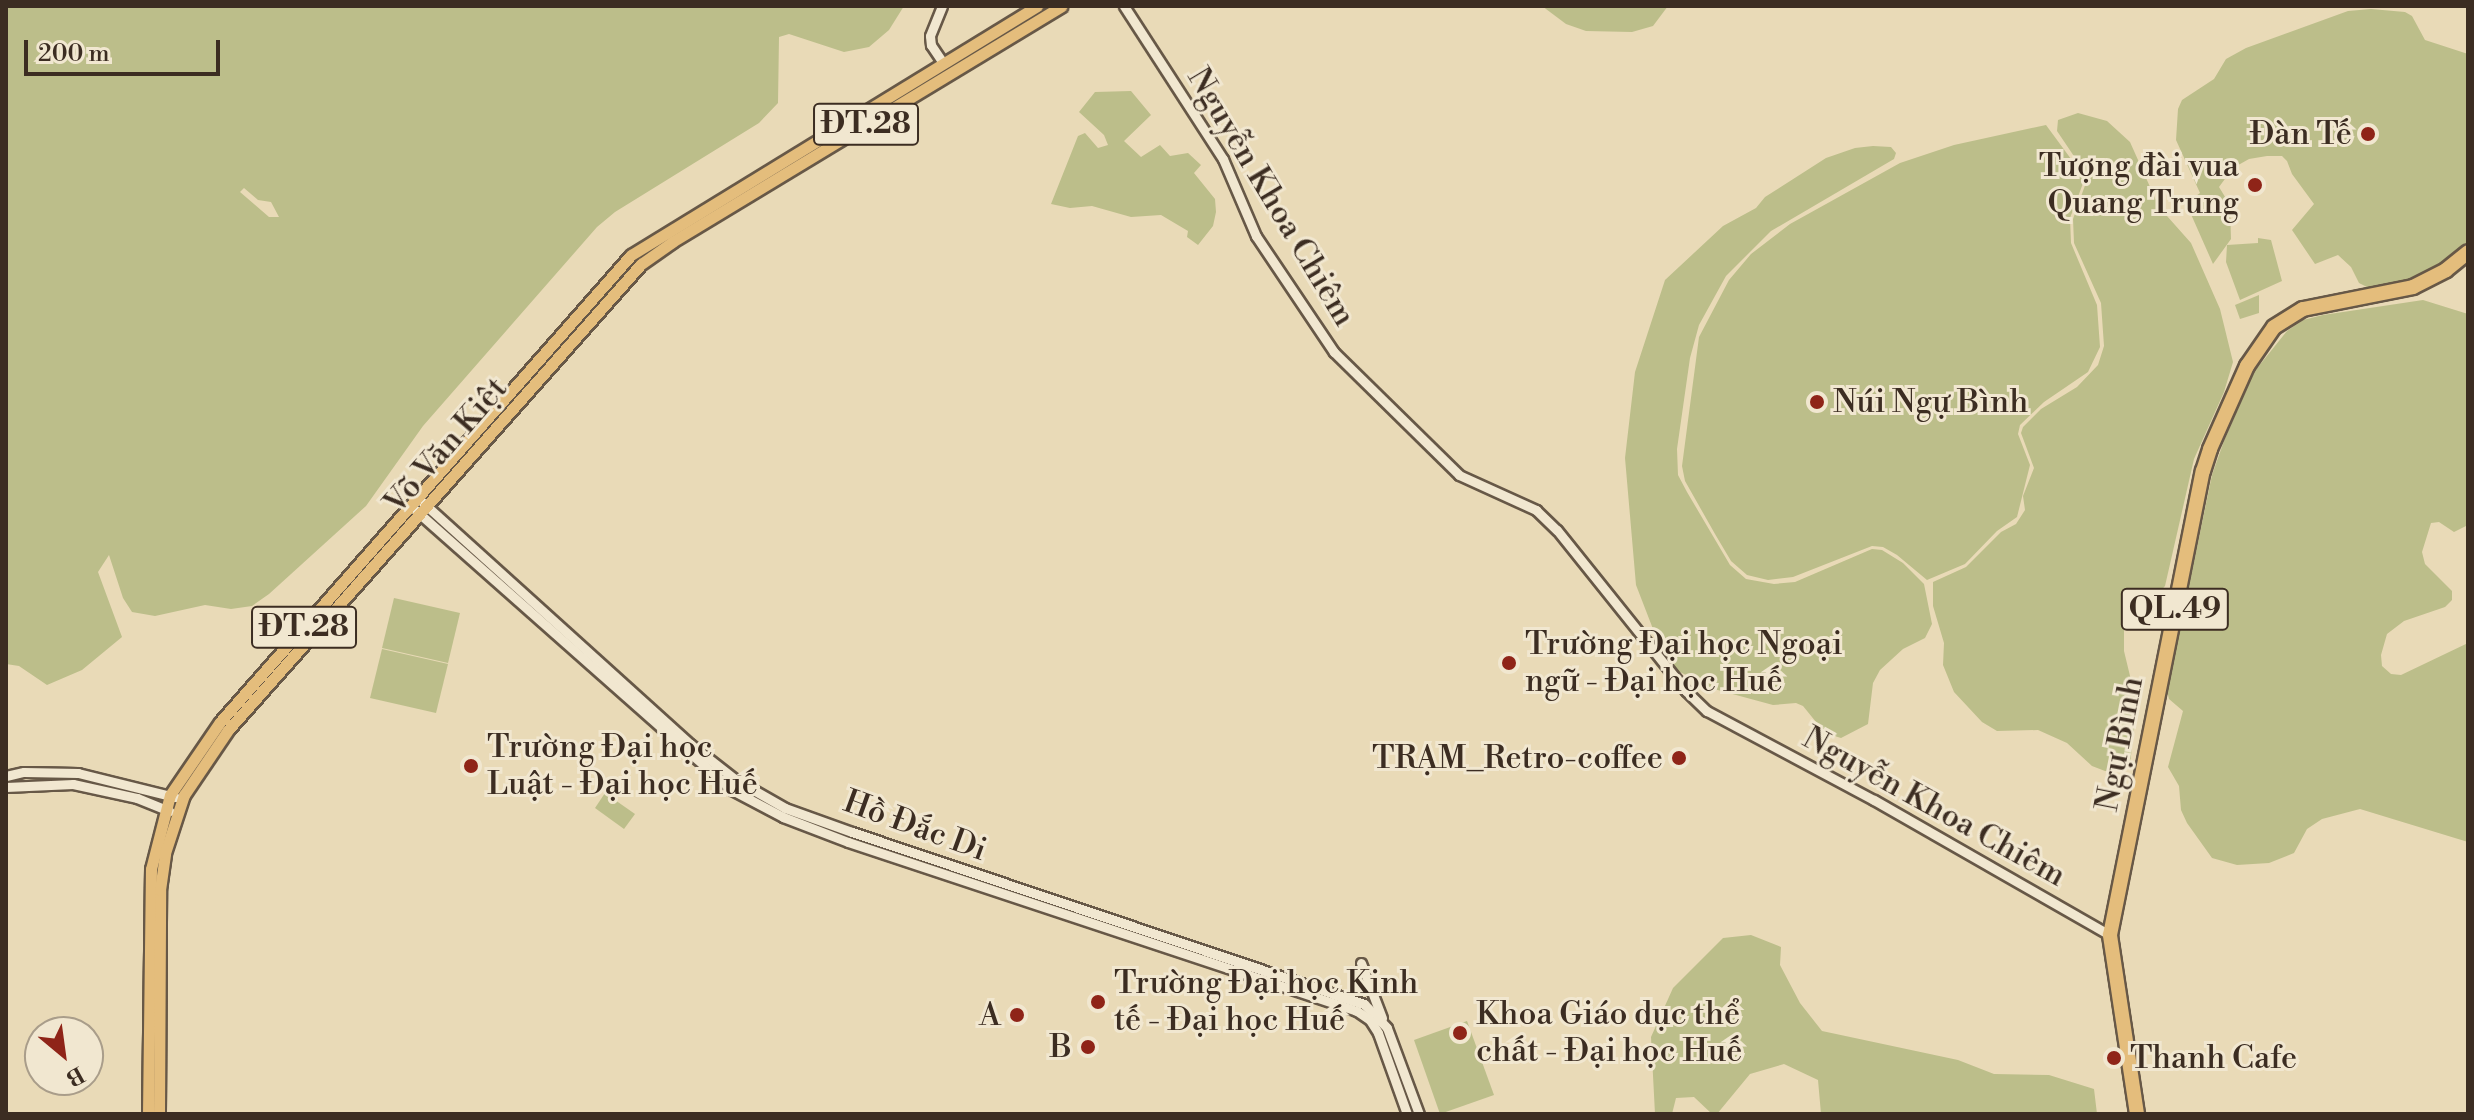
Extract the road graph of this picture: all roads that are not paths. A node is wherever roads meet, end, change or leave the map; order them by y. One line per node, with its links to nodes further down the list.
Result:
1 (942, 6): 5 (street)
2 (1037, 6): 5 (main road, Võ Văn Kiệt / ĐT.28)
3 (1061, 6): 5 (main road, Võ Văn Kiệt / ĐT.28)
4 (1124, 6): 12 (street, Nguyễn Khoa Chiêm)
5 (946, 68): 7 (main road, Võ Văn Kiệt / ĐT.28)
6 (2468, 252): 12 (highway, Ngự Bình / QL.49)
7 (420, 507): 10 (main road, Võ Văn Kiệt / ĐT.28); 15 (street, Hồ Đắc Di)
8 (6, 776): 10 (street)
9 (6, 787): 11 (street)
10 (176, 798): 11 (main road, Võ Văn Kiệt / ĐT.28)
11 (171, 811): 14 (main road, Võ Văn Kiệt / ĐT.28)
12 (2110, 935): 21 (highway, Ngự Bình / QL.49)
13 (1361, 963): 16 (street)
14 (154, 972): 17 (main road, Võ Văn Kiệt / ĐT.28); 18 (main road, Võ Văn Kiệt / ĐT.28)
15 (1372, 1016): 16 (street, Hồ Đắc Di); 19 (street)
16 (1387, 1028): 20 (street, Hồ Đắc Di)
17 (148, 1114)
18 (159, 1114)
19 (1407, 1114)
20 (1419, 1114)
21 (2137, 1114)

